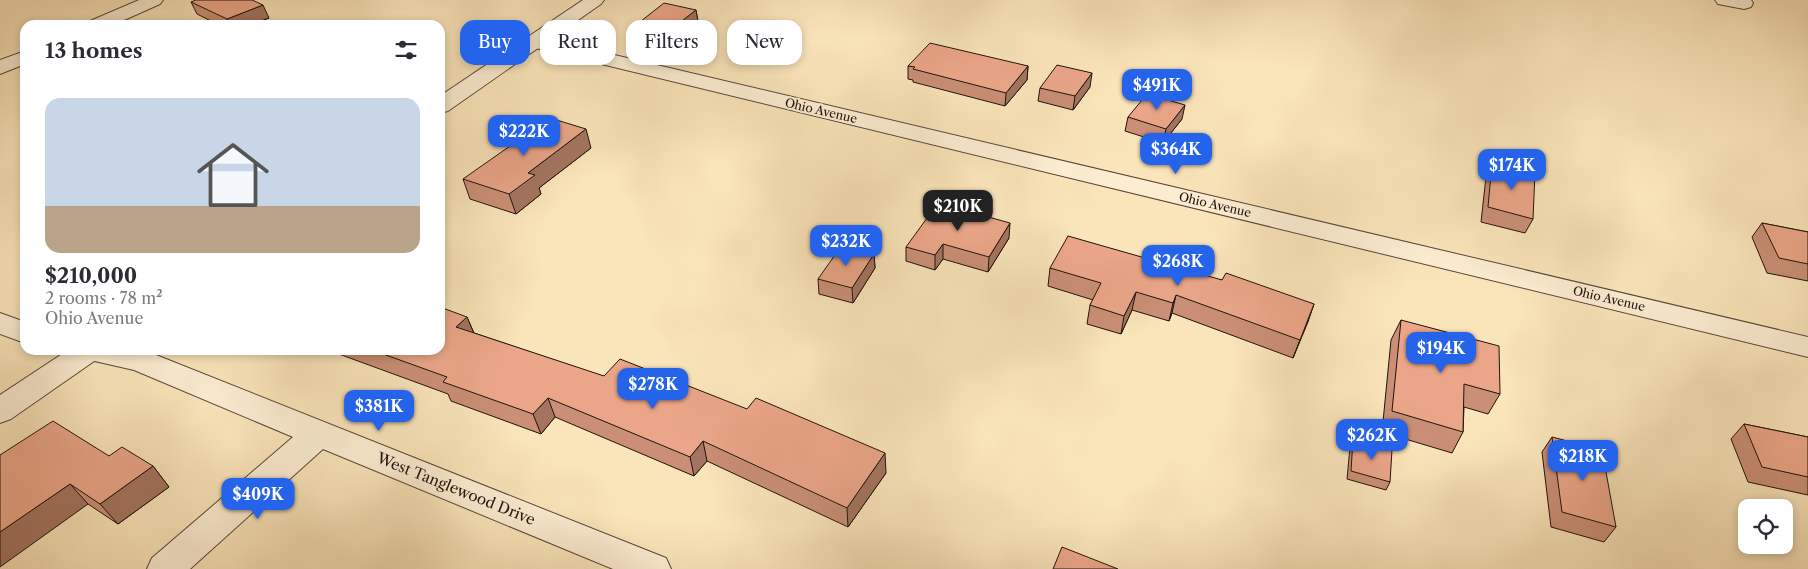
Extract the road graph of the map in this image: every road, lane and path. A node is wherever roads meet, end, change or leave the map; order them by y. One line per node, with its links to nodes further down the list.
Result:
1 (154, 0): 5 (street)
2 (595, 0): 6 (street)
3 (1724, 0): 4 (street)
4 (1744, 3)
5 (108, 20)
6 (534, 42): 9 (street); 12 (street, Ohio Avenue)
7 (20, 59): 8 (street)
8 (0, 68)
9 (445, 103)
10 (0, 324): 11 (street)
11 (20, 331)
12 (1808, 347)
13 (81, 355): 15 (street)
14 (112, 355): 16 (street, West Tanglewood Drive)
15 (0, 411)
16 (319, 433): 17 (street); 18 (street, West Tanglewood Drive)
17 (165, 569)
18 (653, 569)

